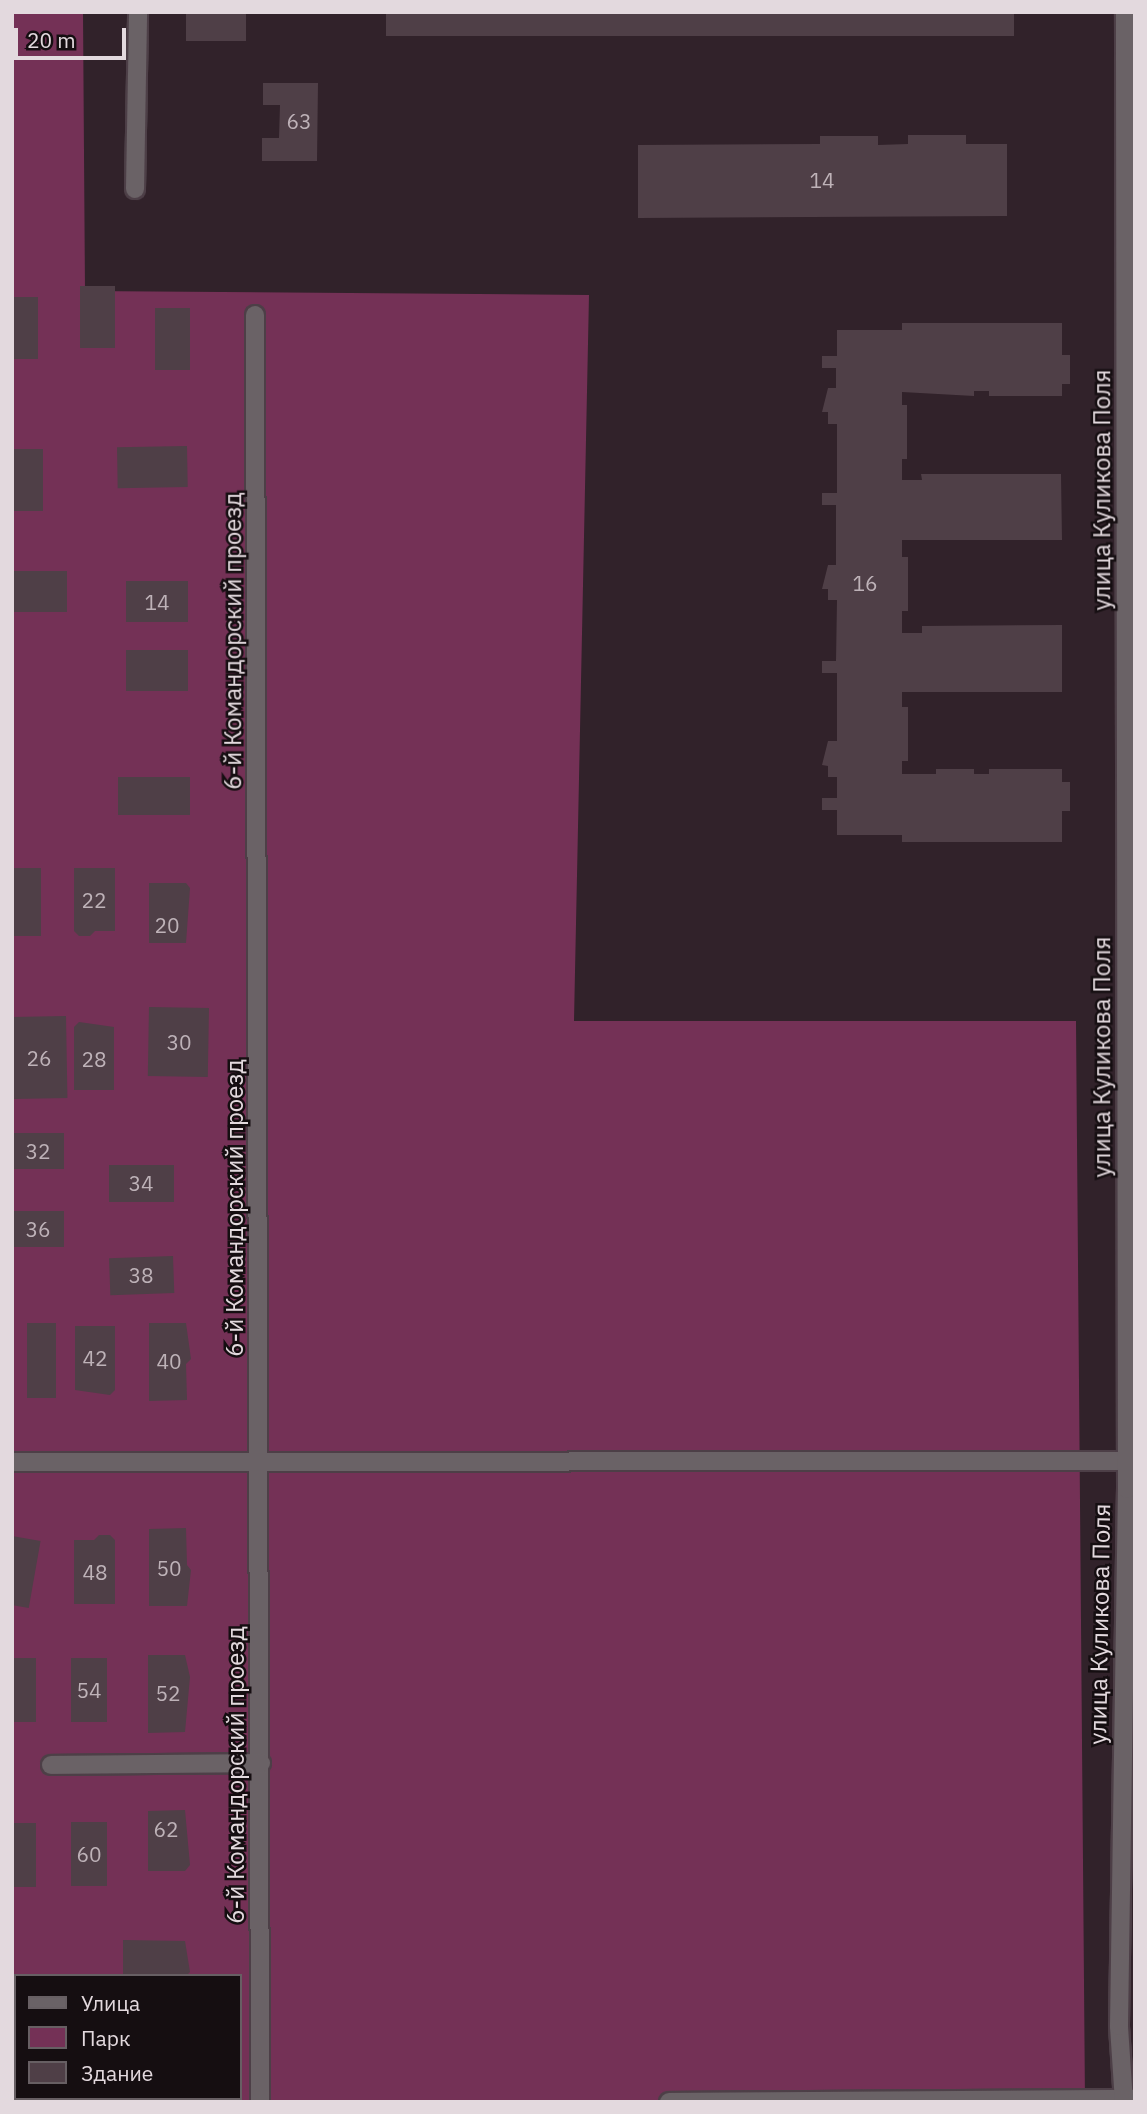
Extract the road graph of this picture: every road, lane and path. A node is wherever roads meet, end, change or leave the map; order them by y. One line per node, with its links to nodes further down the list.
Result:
1 (138, 12): 3 (street)
2 (1125, 12): 4 (street, улица Куликова Поля)
3 (135, 188)
4 (1130, 250): 6 (street, улица Куликова Поля)
5 (256, 315): 7 (street, 6-й Командорский проезд)
6 (1130, 877): 8 (street, улица Куликова Поля)
7 (261, 1461): 8 (street); 9 (street); 10 (street, 6-й Командорский проезд)
8 (1127, 1461): 12 (street, улица Куликова Поля)
9 (12, 1462)
10 (261, 1763): 11 (street); 14 (street, 6-й Командорский проезд)
11 (51, 1765)
12 (1128, 2044): 13 (street, улица Куликова Поля)
13 (1127, 2100): 15 (street)
14 (260, 2102)
15 (669, 2102)

